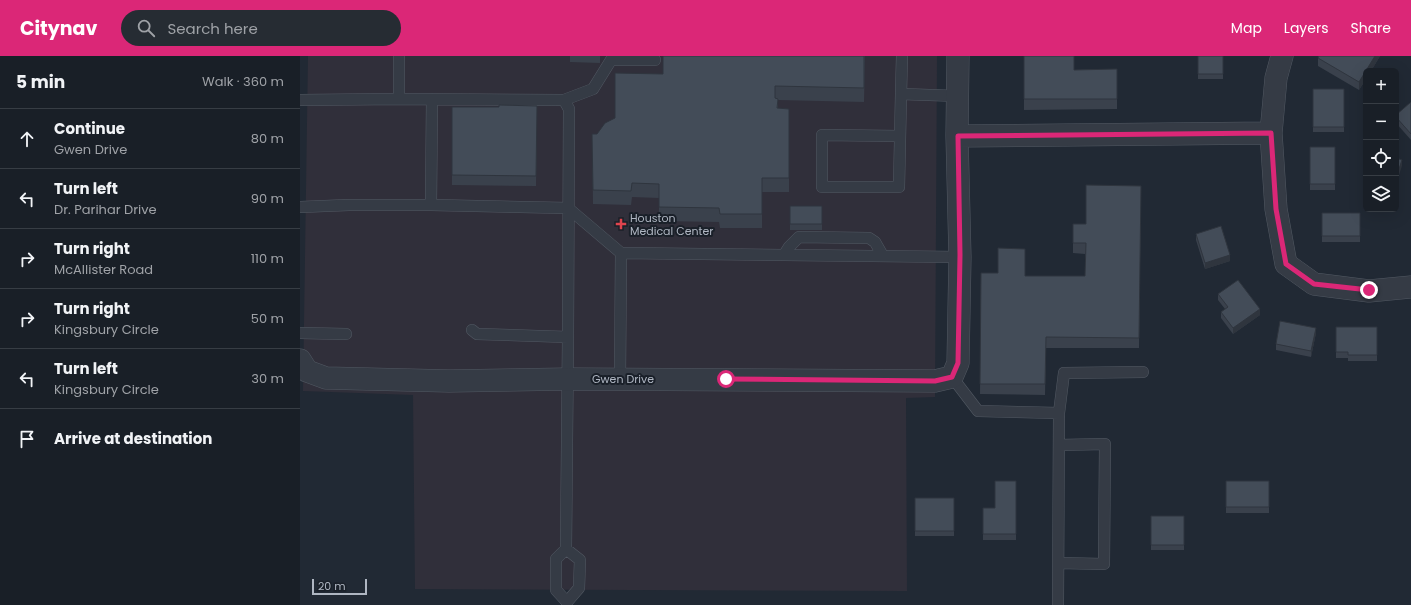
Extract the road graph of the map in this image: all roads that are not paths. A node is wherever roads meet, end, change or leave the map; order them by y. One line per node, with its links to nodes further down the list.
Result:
1 (399, 56): 8 (lane)
2 (902, 56): 6 (lane)
3 (958, 56): 7 (street)
4 (1282, 56): 12 (street)
5 (655, 60): 11 (lane)
6 (901, 94): 7 (lane); 13 (lane)
7 (958, 96): 14 (street)
8 (399, 99): 9 (lane); 10 (lane)
9 (432, 99): 11 (lane); 15 (lane)
10 (300, 100)
11 (564, 100): 17 (lane)
12 (1271, 133): 14 (street); 22 (street)
13 (900, 136): 13 (lane)
14 (958, 136): 21 (street)
15 (431, 205): 16 (lane); 17 (lane)
16 (300, 207)
17 (568, 208): 18 (lane); 26 (lane)
18 (621, 253): 19 (lane); 31 (lane)
19 (784, 255): 20 (lane); 20 (lane)
20 (883, 256): 21 (lane)
21 (960, 257): 29 (street)
22 (1411, 287)
23 (472, 330): 26 (lane)
24 (300, 333): 25 (lane)
25 (346, 334)
26 (568, 337): 30 (lane)
27 (300, 360): 30 (street, Gwen Drive)
28 (1143, 372): 32 (lane)
29 (952, 377): 31 (street, Gwen Drive); 32 (lane)
30 (568, 379): 31 (street, Gwen Drive); 34 (lane)
31 (620, 379)
32 (1059, 413): 33 (lane)
33 (1059, 445): 35 (lane); 35 (lane)
34 (566, 548): 36 (lane); 36 (lane)
35 (1058, 563): 37 (lane)
36 (567, 604)
37 (1058, 605)

